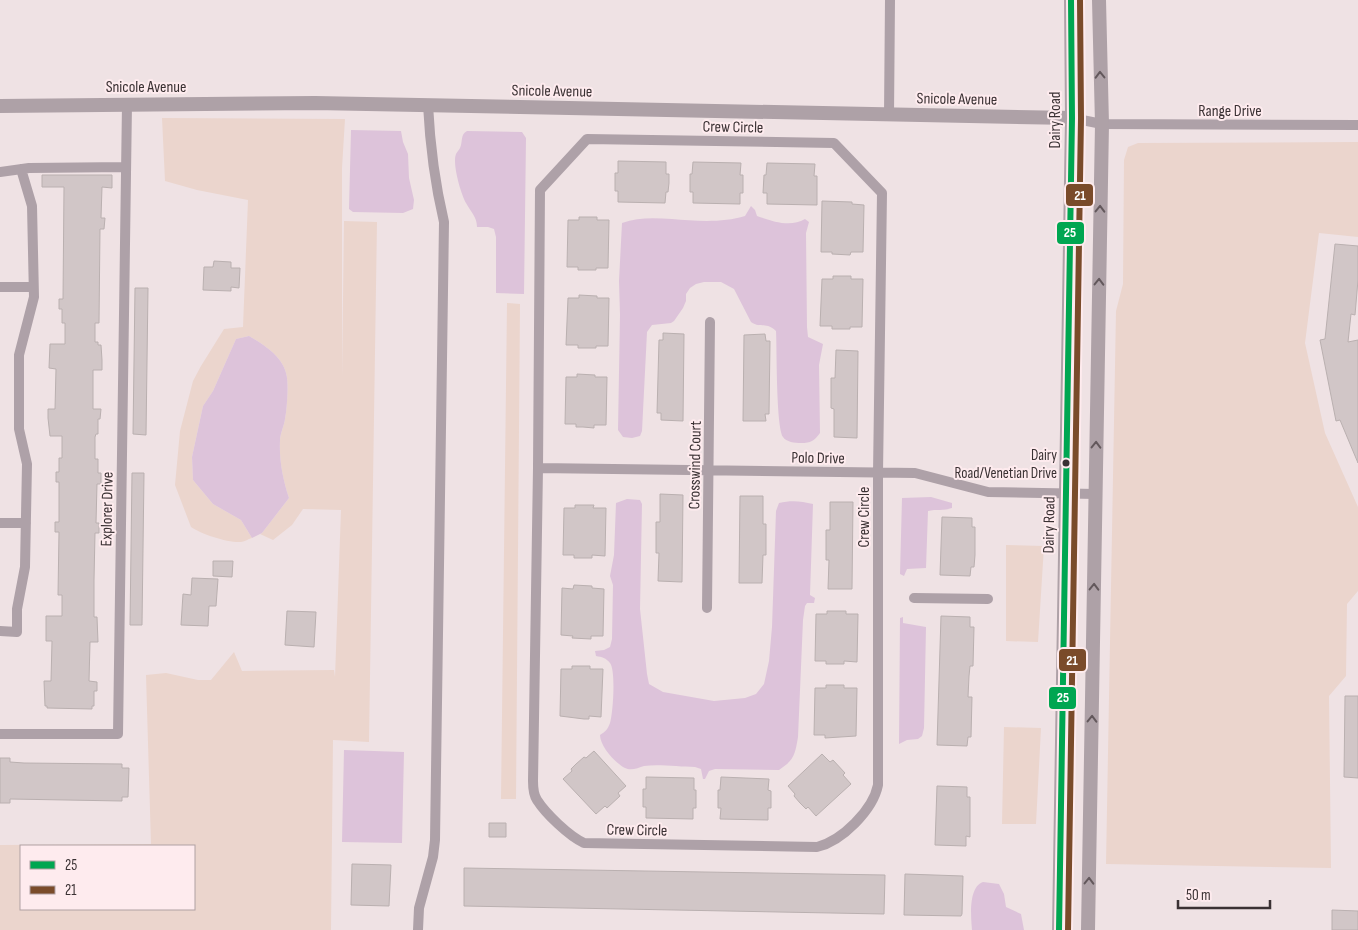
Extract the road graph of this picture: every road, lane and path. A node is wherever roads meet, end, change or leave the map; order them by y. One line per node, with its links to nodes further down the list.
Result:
1 (890, 0): 7 (street)
2 (1071, 0): 8 (street, Dairy Road)
3 (1099, 0): 9 (street, one-way to 3)
4 (127, 104): 5 (street, Snicole Avenue); 6 (street, Snicole Avenue); 11 (street, Explorer Drive)
5 (428, 105): 7 (street, Snicole Avenue); 29 (street)
6 (0, 106)
7 (889, 115): 8 (street, Snicole Avenue)
8 (1072, 118): 9 (street, Snicole Avenue); 20 (street, Dairy Road)
9 (1102, 124): 10 (street, Range Drive); 21 (street, one-way to 9)
10 (1358, 125)
11 (126, 167): 12 (street); 28 (street, Explorer Drive)
12 (21, 169): 13 (street); 15 (street)
13 (0, 172)
14 (0, 287): 15 (street)
15 (33, 287): 23 (street)
16 (710, 322): 18 (street, Crosswind Court)
17 (538, 468): 18 (street, Polo Drive); 19 (street, Crew Circle); 19 (street, Crew Circle)
18 (709, 471): 19 (street, Polo Drive); 26 (street, Crosswind Court)
19 (878, 473): 20 (street, Polo Drive)
20 (1066, 494): 21 (street, Polo Drive); 30 (street, Dairy Road)
21 (1096, 494): 31 (street, one-way to 21)
22 (0, 523): 23 (street)
23 (26, 523): 27 (street)
24 (914, 598): 25 (street)
25 (988, 599)
26 (707, 608)
27 (0, 632)
28 (0, 734)
29 (418, 930)
30 (1059, 930)
31 (1088, 930)

